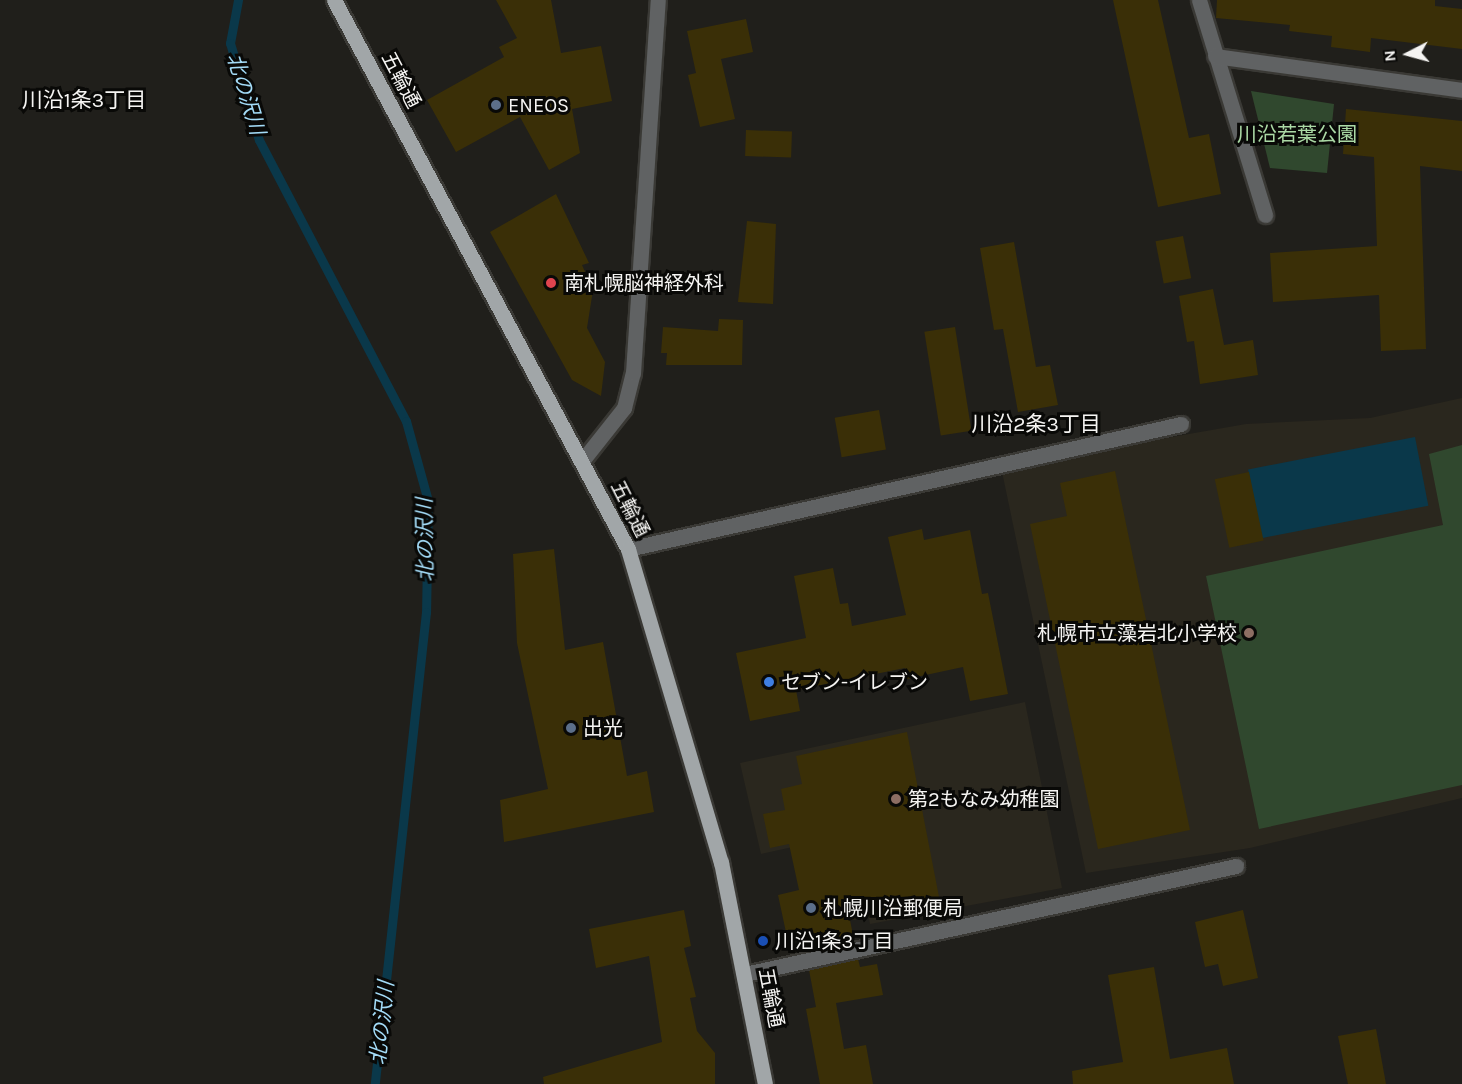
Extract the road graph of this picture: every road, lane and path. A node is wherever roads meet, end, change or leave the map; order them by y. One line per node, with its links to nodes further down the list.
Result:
1 (658, 0): 8 (street)
2 (1199, 0): 4 (street)
3 (338, 6): 8 (main road, 五輪通)
4 (1215, 56): 5 (street); 6 (street)
5 (1462, 90)
6 (1265, 215)
7 (1181, 424): 9 (street)
8 (582, 461): 9 (main road, 五輪通)
9 (628, 549): 11 (main road, 五輪通)
10 (1236, 866): 11 (street)
11 (745, 974): 12 (main road, 五輪通)
12 (765, 1084)

